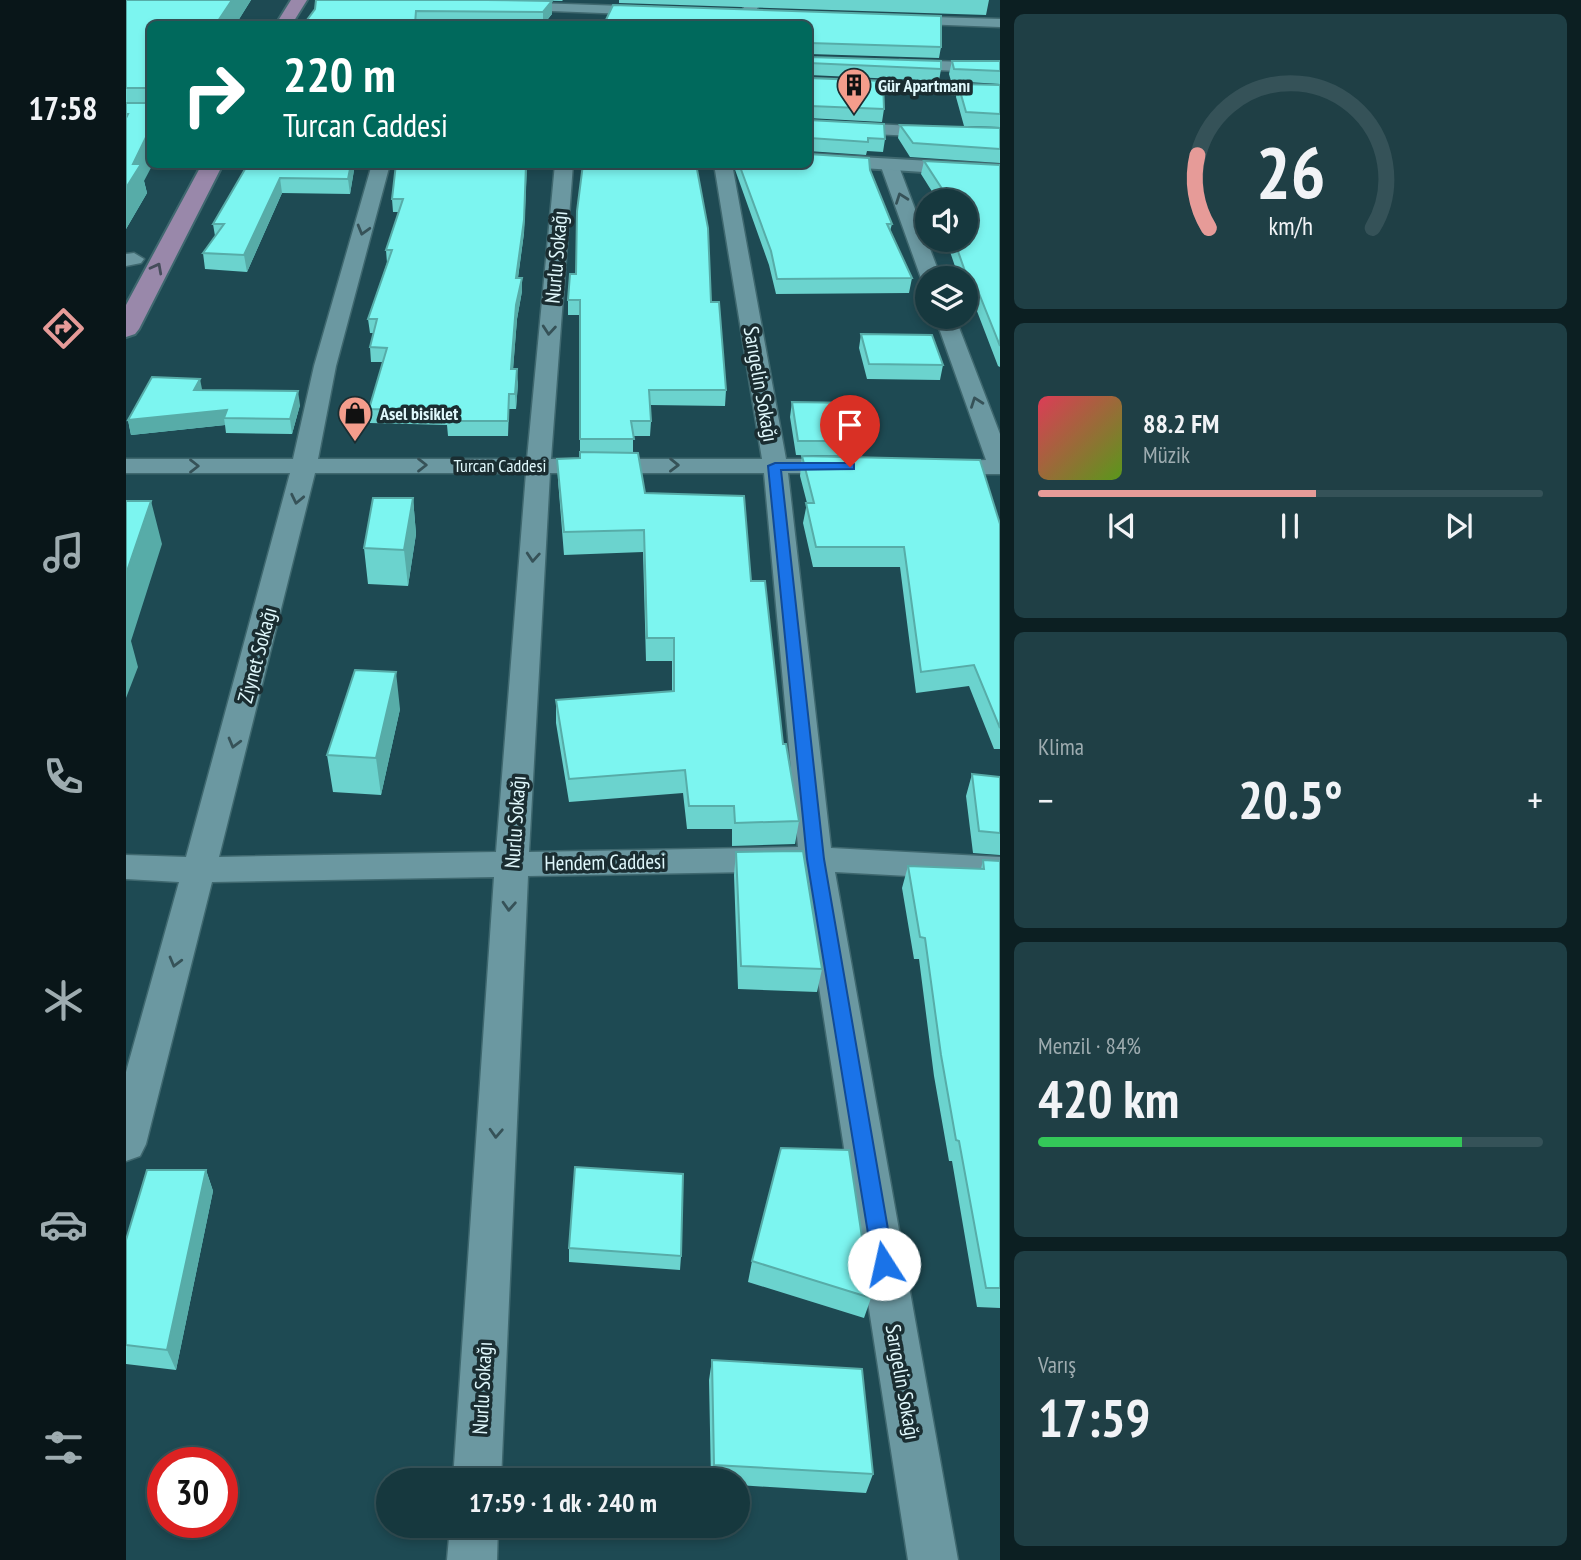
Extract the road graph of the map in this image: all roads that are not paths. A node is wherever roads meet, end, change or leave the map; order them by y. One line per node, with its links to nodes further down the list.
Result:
1 (279, 0): 9 (main road)
2 (299, 0): 10 (main road)
3 (755, 0): 7 (street)
4 (506, 7): 5 (street)
5 (664, 11)
6 (764, 15): 7 (street)
7 (742, 18)
8 (888, 19): 11 (street)
9 (267, 21)
10 (286, 21)
11 (993, 23)
12 (891, 64): 13 (street)
13 (1000, 68)
14 (812, 83): 15 (street)
15 (1000, 91)
16 (812, 126): 17 (street)
17 (1000, 135)
18 (812, 160): 19 (street)
19 (889, 164): 24 (street); 27 (street, one-way to 19)
20 (211, 168): 28 (main road, one-way to 20)
21 (380, 168): 32 (street, Ziynet Sokağı, one-way to 32)
22 (565, 168): 30 (street, Nurlu Sokağı, one-way to 30)
23 (724, 168): 33 (street, Sarıgelin Sokağı)
24 (1000, 170)
25 (146, 236): 26 (main road)
26 (129, 264)
27 (927, 266)
28 (126, 329)
29 (949, 329): 34 (street, one-way to 29)
30 (539, 464): 32 (street, Turcan Caddesi, one-way to 30); 33 (street, Turcan Caddesi, one-way to 33); 38 (street, Nurlu Sokağı, one-way to 38)
31 (126, 466): 32 (street, Turcan Caddesi, one-way to 32)
32 (303, 466): 41 (street, Ziynet Sokağı, one-way to 41)
33 (775, 466): 35 (street, Turcan Caddesi); 37 (street, Sarıgelin Sokağı)
34 (1000, 466): 36 (street)
35 (867, 467)
36 (920, 467)
37 (816, 859): 38 (street, Hendem Caddesi); 40 (street, Hendem Caddesi); 46 (street, Sarıgelin Sokağı)
38 (512, 864): 41 (street, Hendem Caddesi); 43 (street, Nurlu Sokağı, one-way to 43)
39 (126, 867): 41 (street, Hendem Caddesi)
40 (1000, 869)
41 (201, 870): 42 (street, Ziynet Sokağı, one-way to 42)
42 (126, 1144)
43 (478, 1468)
44 (473, 1538): 45 (street)
45 (472, 1560)
46 (933, 1560)

